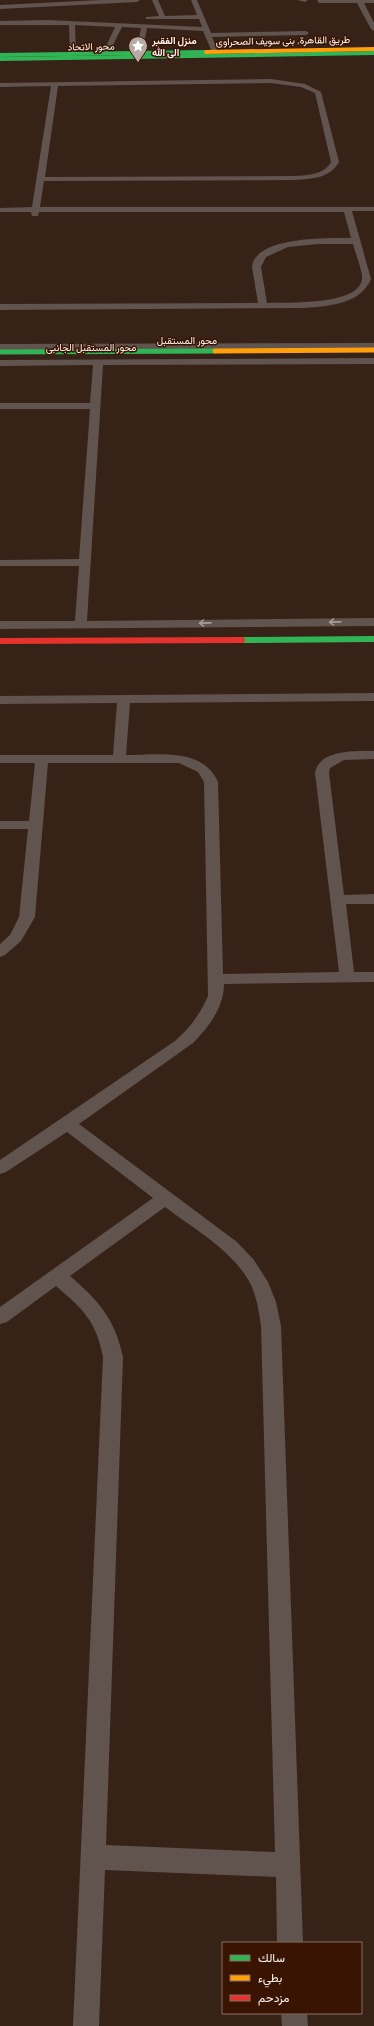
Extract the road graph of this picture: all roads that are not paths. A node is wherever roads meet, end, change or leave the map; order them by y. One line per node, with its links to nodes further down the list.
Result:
1 (136, 0): 9 (street)
2 (155, 0): 19 (street)
3 (194, 0): 16 (street)
4 (300, 0): 5 (street)
5 (305, 0)
6 (360, 0): 7 (street); 8 (street); 12 (street)
7 (319, 1)
8 (374, 1)
9 (91, 3): 14 (street)
10 (0, 7): 14 (street)
11 (356, 9): 12 (street)
12 (364, 9): 13 (street); 25 (street)
13 (374, 9)
14 (42, 12): 20 (street); 21 (street); 22 (street)
15 (124, 17): 23 (street)
16 (201, 17): 19 (street); 27 (street)
17 (111, 18): 20 (street)
18 (140, 18): 19 (street)
19 (163, 18)
20 (98, 21): 22 (street); 23 (street)
21 (0, 23)
22 (72, 23): 33 (street)
23 (123, 26): 24 (street); 34 (street)
24 (144, 27): 27 (street); 28 (street)
25 (374, 29)
26 (306, 33): 27 (street)
27 (206, 35): 32 (street)
28 (141, 38): 29 (street); 31 (street)
29 (149, 38)
30 (374, 49): 32 (street, طريق القاهرة, بنى سويف الصحراوى)
31 (139, 52): 32 (street, طريق القاهرة, بنى سويف الصحراوى); 34 (street, طريق القاهرة, بنى سويف الصحراوى)
32 (214, 52)
33 (73, 53): 34 (street, طريق القاهرة, بنى سويف الصحراوى); 36 (street, طريق القاهرة, بنى سويف الصحراوى)
34 (106, 53)
35 (374, 54): 37 (street, محور الاتحاد)
36 (0, 55)
37 (0, 60)
38 (0, 84): 39 (street)
39 (55, 84): 40 (street); 40 (street)
40 (40, 179): 44 (street)
41 (374, 209): 43 (street)
42 (0, 210): 44 (street)
43 (348, 211): 44 (street); 45 (street); 47 (street)
44 (35, 212): 46 (street)
45 (374, 213)
46 (0, 214)
47 (356, 240): 48 (street); 48 (street)
48 (264, 305): 49 (street)
49 (0, 307)
50 (374, 346): 51 (street, محور المستقبل الجانبى)
51 (0, 347)
52 (374, 350): 53 (street, محور المستقبل)
53 (0, 352)
54 (374, 356): 55 (street, محور المستقبل)
55 (0, 358)
56 (374, 361): 57 (street, محور المستقبل الجانبى)
57 (98, 362): 58 (street, محور المستقبل الجانبى); 60 (street)
58 (0, 363)
59 (0, 406): 60 (street)
60 (96, 406): 61 (street)
61 (85, 562): 62 (street); 64 (street)
62 (0, 563)
63 (374, 622): 65 (street, one-way to 65)
64 (81, 624): 65 (street); 66 (street)
65 (100, 624): 68 (street)
66 (0, 625)
67 (374, 639): 68 (street)
68 (100, 640): 69 (street)
69 (0, 641)
70 (374, 697): 71 (street)
71 (124, 699): 72 (street); 74 (street)
72 (0, 700)
73 (374, 755): 80 (street)
74 (119, 758): 76 (street); 84 (street)
75 (0, 759): 76 (street)
76 (42, 759): 78 (street)
77 (0, 826): 78 (street)
78 (36, 826): 81 (street)
79 (374, 899): 80 (street)
80 (338, 900): 82 (street)
81 (0, 952)
82 (347, 977): 83 (street); 84 (street)
83 (374, 977)
84 (216, 979): 85 (street)
85 (67, 1124): 86 (street); 87 (street)
86 (0, 1168)
87 (165, 1198): 88 (street); 91 (street)
88 (57, 1276): 89 (street); 90 (street)
89 (0, 1317)
90 (94, 1857): 91 (street); 94 (street)
91 (287, 1865): 92 (street)
92 (290, 1942)
93 (294, 2014): 95 (street)
94 (86, 2026)
95 (295, 2026)

